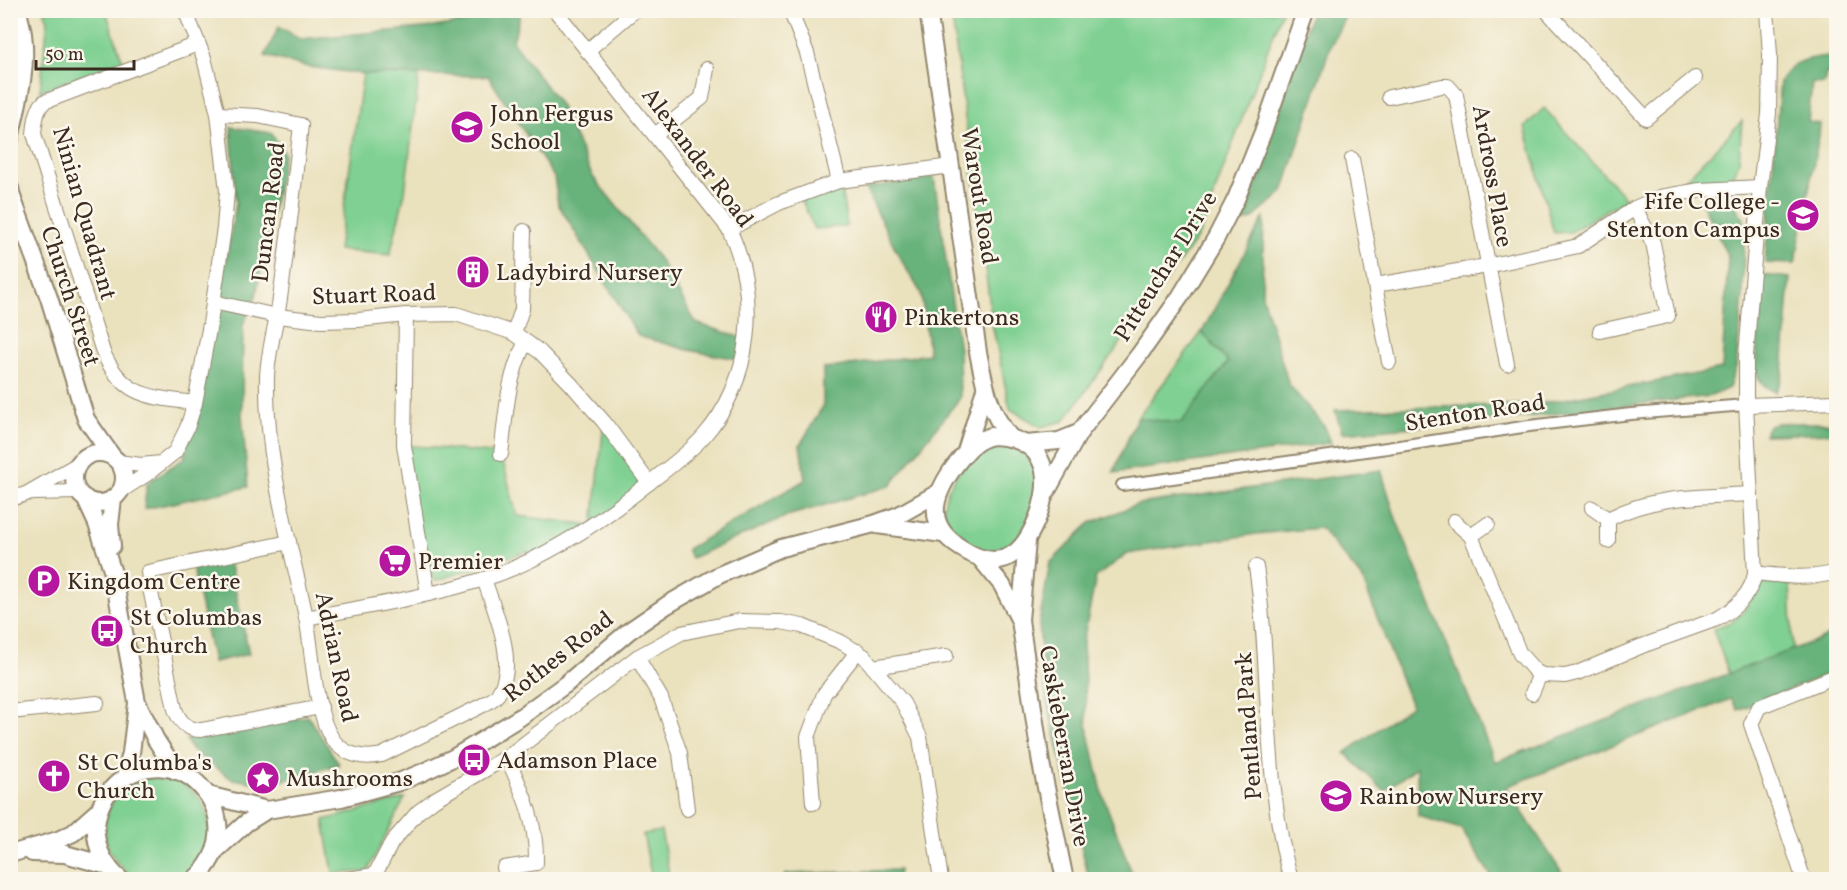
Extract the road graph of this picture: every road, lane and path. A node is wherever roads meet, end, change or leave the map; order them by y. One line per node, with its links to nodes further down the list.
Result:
1 (18, 10): 17 (street)
2 (185, 10): 10 (street)
3 (555, 10): 11 (street, Alexander Road)
4 (635, 10): 11 (street)
5 (790, 10): 20 (street)
6 (928, 10): 19 (street, Warout Road)
7 (1306, 10): 41 (street, Pitteuchar Drive)
8 (1546, 10): 13 (street)
9 (1767, 10): 21 (street)
10 (198, 44): 15 (street); 38 (street, Ninian Quadrant)
11 (587, 51): 16 (street, Alexander Road)
12 (707, 69): 16 (street)
13 (1695, 78)
14 (1389, 97): 26 (street, Ardross Place)
15 (218, 114): 28 (street); 30 (street, Duncan Road)
16 (655, 135): 24 (street, Alexander Road)
17 (10, 139)
18 (1352, 159): 27 (street)
19 (951, 166): 20 (street); 36 (street, Warout Road)
20 (839, 182): 24 (street)
21 (1760, 187): 23 (street, Ardross Place); 39 (street)
22 (10, 188): 40 (street, Church Street)
23 (1635, 208): 26 (street, Ardross Place); 31 (street)
24 (729, 229): 49 (street, Alexander Road)
25 (524, 231): 32 (street)
26 (1487, 266): 27 (street, Ardross Place); 35 (street, Ardross Place)
27 (1376, 285): 34 (street)
28 (213, 302): 30 (street, Stuart Road); 38 (street)
29 (406, 315): 30 (street, Stuart Road); 32 (street, Stuart Road); 74 (street)
30 (277, 316): 67 (street, Adrian Road)
31 (1600, 331)
32 (514, 333): 33 (street, Stuart Road)
33 (526, 342): 45 (street); 49 (street, Stuart Road)
34 (1389, 362)
35 (1507, 364)
36 (985, 389): 42 (street, Warout Road); 44 (street)
37 (1836, 402): 39 (street, Stenton Road)
38 (195, 403): 48 (street)
39 (1746, 405): 50 (street, Stenton Road); 53 (street)
40 (86, 420): 46 (street, Church Street); 47 (street, Church Street)
41 (1079, 433): 43 (street); 56 (street, Pitteuchar Drive)
42 (1010, 437): 43 (street); 44 (street)
43 (1026, 444): 56 (street)
44 (966, 452): 51 (street)
45 (501, 454)
46 (115, 459): 47 (street); 48 (street); 55 (street)
47 (81, 461): 52 (street); 54 (street)
48 (161, 463): 55 (street)
49 (649, 483): 73 (street, Alexander Road)
50 (1122, 485)
51 (938, 493): 61 (street, Rothes Road); 63 (street)
52 (26, 494): 54 (street); 57 (street)
53 (1751, 494): 59 (street); 72 (street)
54 (81, 495): 55 (street); 71 (street)
55 (116, 495): 71 (street)
56 (1044, 496): 65 (street)
57 (10, 499)
58 (1592, 508): 59 (street)
59 (1608, 519): 66 (street)
60 (1454, 521): 64 (street)
61 (874, 524): 63 (street); 95 (street, Rothes Road)
62 (1488, 524): 64 (street)
63 (943, 534): 68 (street)
64 (1471, 536): 81 (street)
65 (1028, 540): 68 (street); 76 (street, Caskieberran Drive)
66 (1608, 541)
67 (289, 542): 75 (street, Adrian Road); 86 (street)
68 (980, 558): 76 (street, Caskieberran Drive)
69 (1256, 567): 106 (street, Pentland Park)
70 (1836, 572): 72 (street)
71 (114, 573): 84 (street)
72 (1755, 573): 81 (street)
73 (484, 579): 74 (street, Alexander Road); 86 (street, Adrian Road)
74 (428, 594): 75 (street, Alexander Road)
75 (306, 618): 86 (street, Adrian Road)
76 (1020, 620): 105 (street, Caskieberran Drive)
77 (858, 651): 79 (street); 80 (street); 92 (street)
78 (946, 656): 80 (street)
79 (637, 657): 88 (street); 93 (street)
80 (873, 667): 104 (street)
81 (1540, 674): 83 (street)
82 (1836, 676): 107 (street)
83 (1532, 693)
84 (138, 702): 89 (street); 90 (street)
85 (97, 703): 87 (street)
86 (321, 706)
87 (10, 712)
88 (507, 757): 99 (street); 100 (street)
89 (176, 771): 90 (street); 91 (street)
90 (125, 777): 94 (street)
91 (208, 795): 95 (street, Rothes Road); 96 (street)
92 (813, 803)
93 (687, 809)
94 (99, 810): 97 (street); 98 (street)
95 (267, 810): 96 (street, Rothes Road)
96 (215, 851): 102 (street, Rothes Road)
97 (16, 853): 98 (street)
98 (108, 866): 101 (street)
99 (504, 868)
100 (373, 877): 103 (street)
101 (121, 879)
102 (194, 879)
103 (342, 879)
104 (941, 879)
105 (1065, 879)
106 (1291, 879)
107 (1804, 879)

